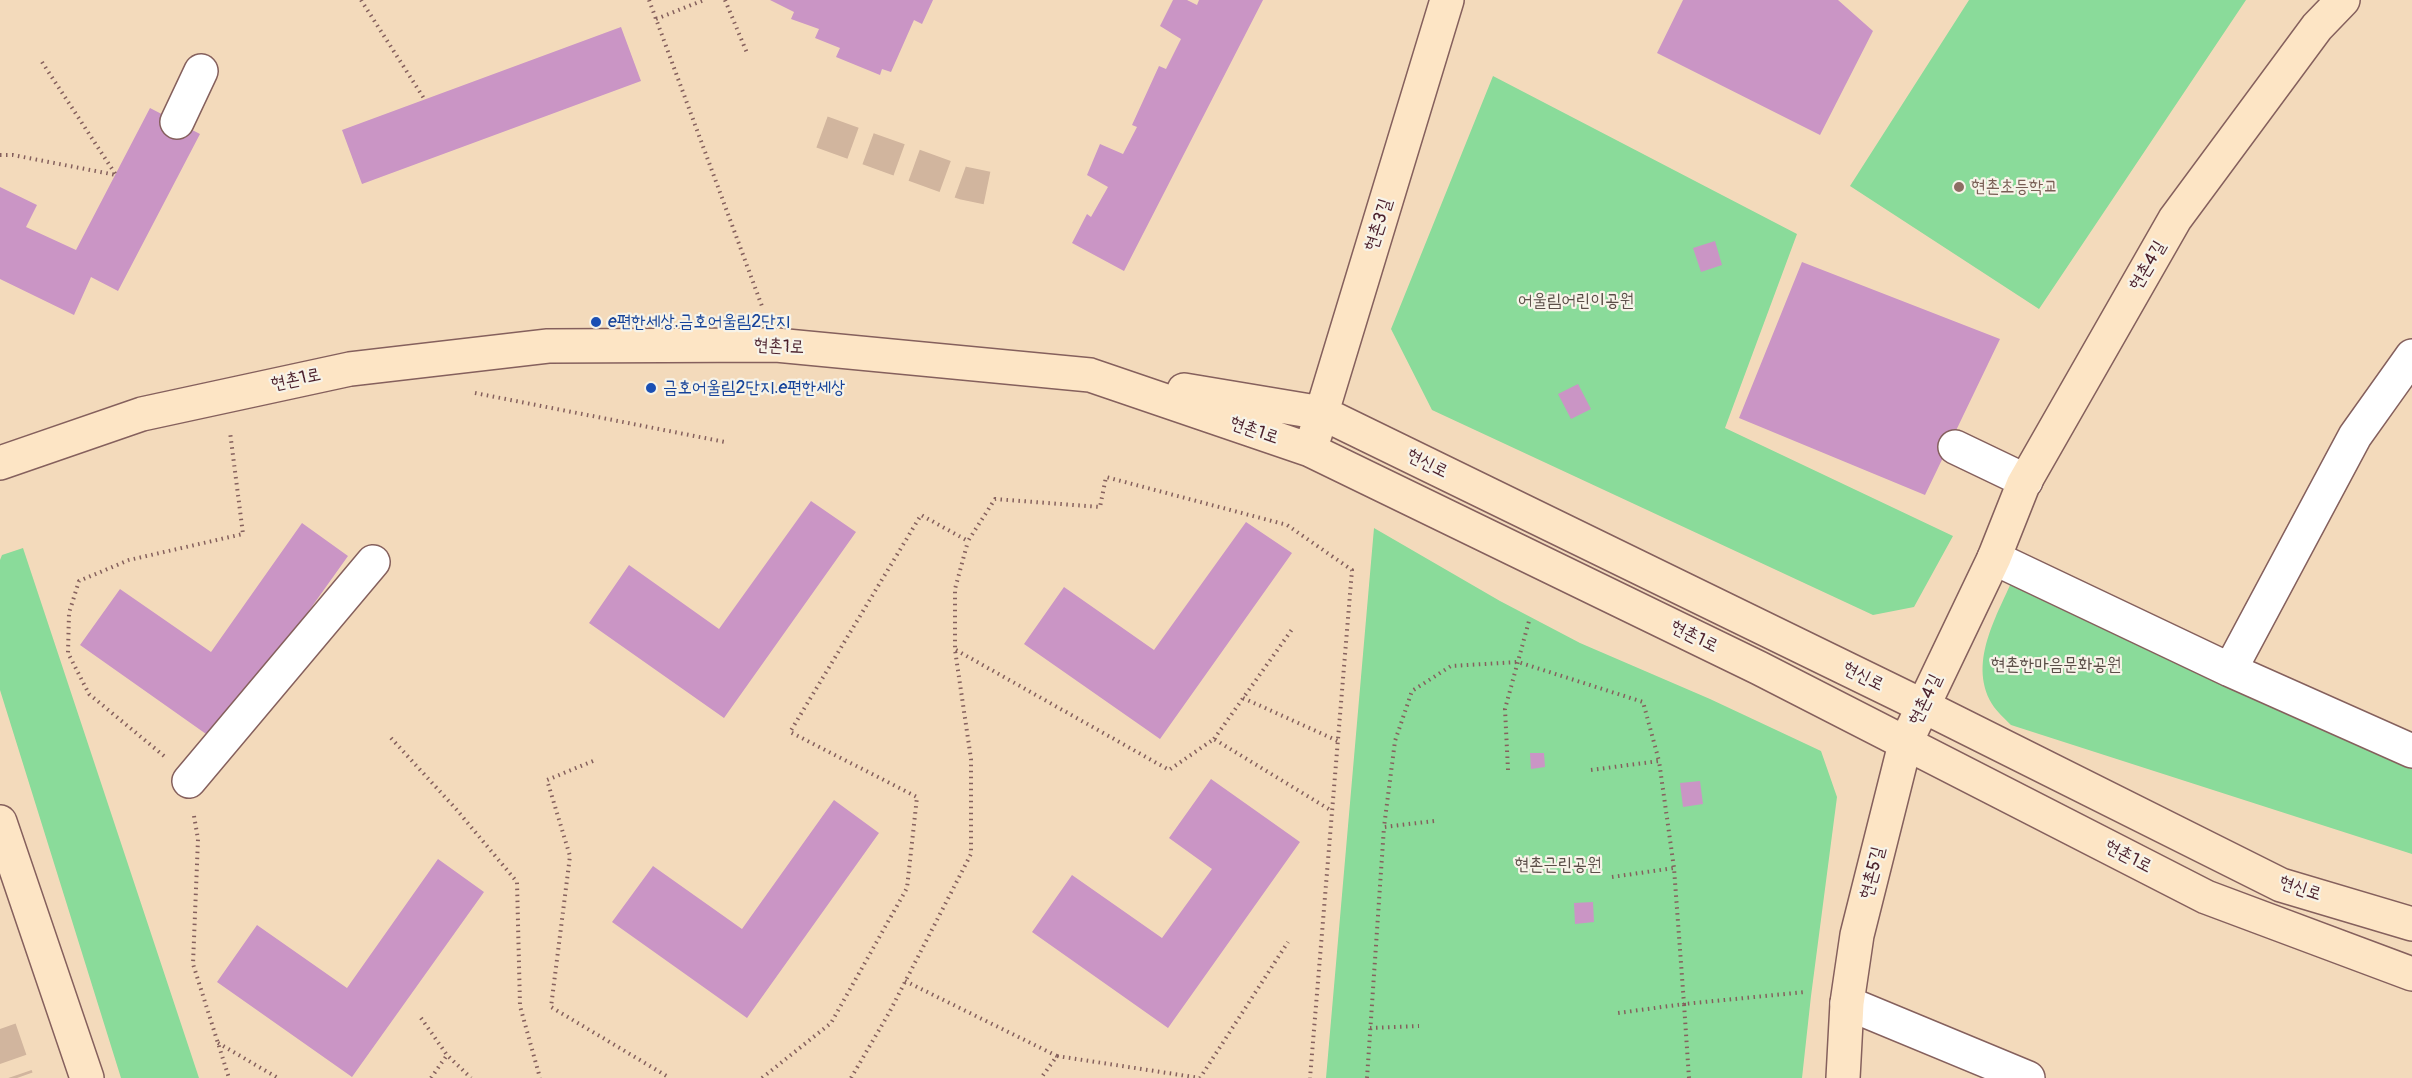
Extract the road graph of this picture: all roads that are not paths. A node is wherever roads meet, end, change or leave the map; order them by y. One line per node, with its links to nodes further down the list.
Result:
1 (1447, 0): 7 (street, 현촌3길)
2 (2343, 0): 11 (street, 현촌4길)
3 (201, 71): 4 (street)
4 (177, 122)
5 (2412, 356): 14 (street)
6 (1090, 375): 7 (street, 현신로); 9 (street, 현촌1로); 10 (street, 현촌1로)
7 (1322, 413): 9 (street, 현촌3길); 15 (street, 현신로)
8 (1955, 447): 11 (street)
9 (1310, 450): 16 (street, 현촌1로)
10 (0, 463)
11 (2026, 481): 12 (street, 현촌4길)
12 (1994, 558): 14 (street); 15 (street, 현촌4길)
13 (373, 562): 18 (street)
14 (2230, 670): 17 (street)
15 (1923, 706): 16 (street, 현촌4길); 20 (street, 현신로)
16 (1905, 744): 21 (street, 현촌1로); 22 (street, 현촌5길)
17 (2412, 751)
18 (189, 781)
19 (0, 822): 23 (street)
20 (2412, 924)
21 (2412, 974)
22 (1847, 1003): 24 (street, 현촌5길); 25 (street)
23 (87, 1078)
24 (1843, 1078)
25 (2028, 1078)

